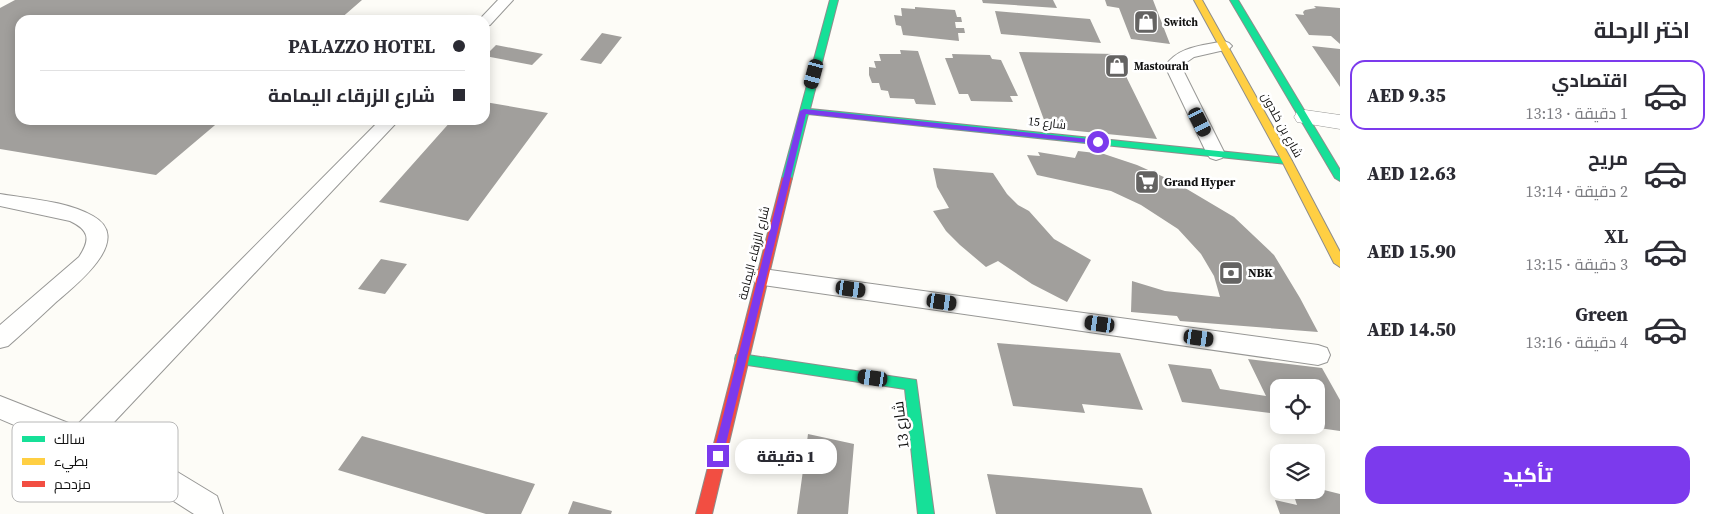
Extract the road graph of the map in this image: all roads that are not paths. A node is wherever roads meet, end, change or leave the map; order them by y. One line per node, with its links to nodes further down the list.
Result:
1 (506, 0): 5 (lane)
2 (834, 0): 7 (street, شارع الزرقاء اليمامة)
3 (1198, 0): 6 (street, شارع بن خلدون)
4 (1234, 0): 8 (street, شارع بن خلدون)
5 (490, 17)
6 (1224, 46): 11 (lane); 12 (street, شارع بن خلدون)
7 (804, 111): 11 (street, شارع 15); 16 (street, شارع الزرقاء اليمامة)
8 (1304, 117): 9 (street); 13 (street, شارع بن خلدون)
9 (1340, 122)
10 (385, 125): 22 (lane)
11 (1216, 154): 12 (street, شارع 15)
12 (1287, 161): 15 (street, شارع بن خلدون)
13 (1340, 178)
14 (0, 200): 17 (lane)
15 (1340, 264)
16 (762, 277): 18 (lane); 19 (street, شارع الزرقاء اليمامة)
17 (0, 339)
18 (1318, 355)
19 (741, 359): 25 (street, شارع الزرقاء اليمامة); 26 (street, شارع 13)
20 (0, 407): 21 (lane)
21 (36, 422)
22 (97, 422)
23 (178, 488): 24 (lane)
24 (209, 514)
25 (704, 514)
26 (926, 514)

